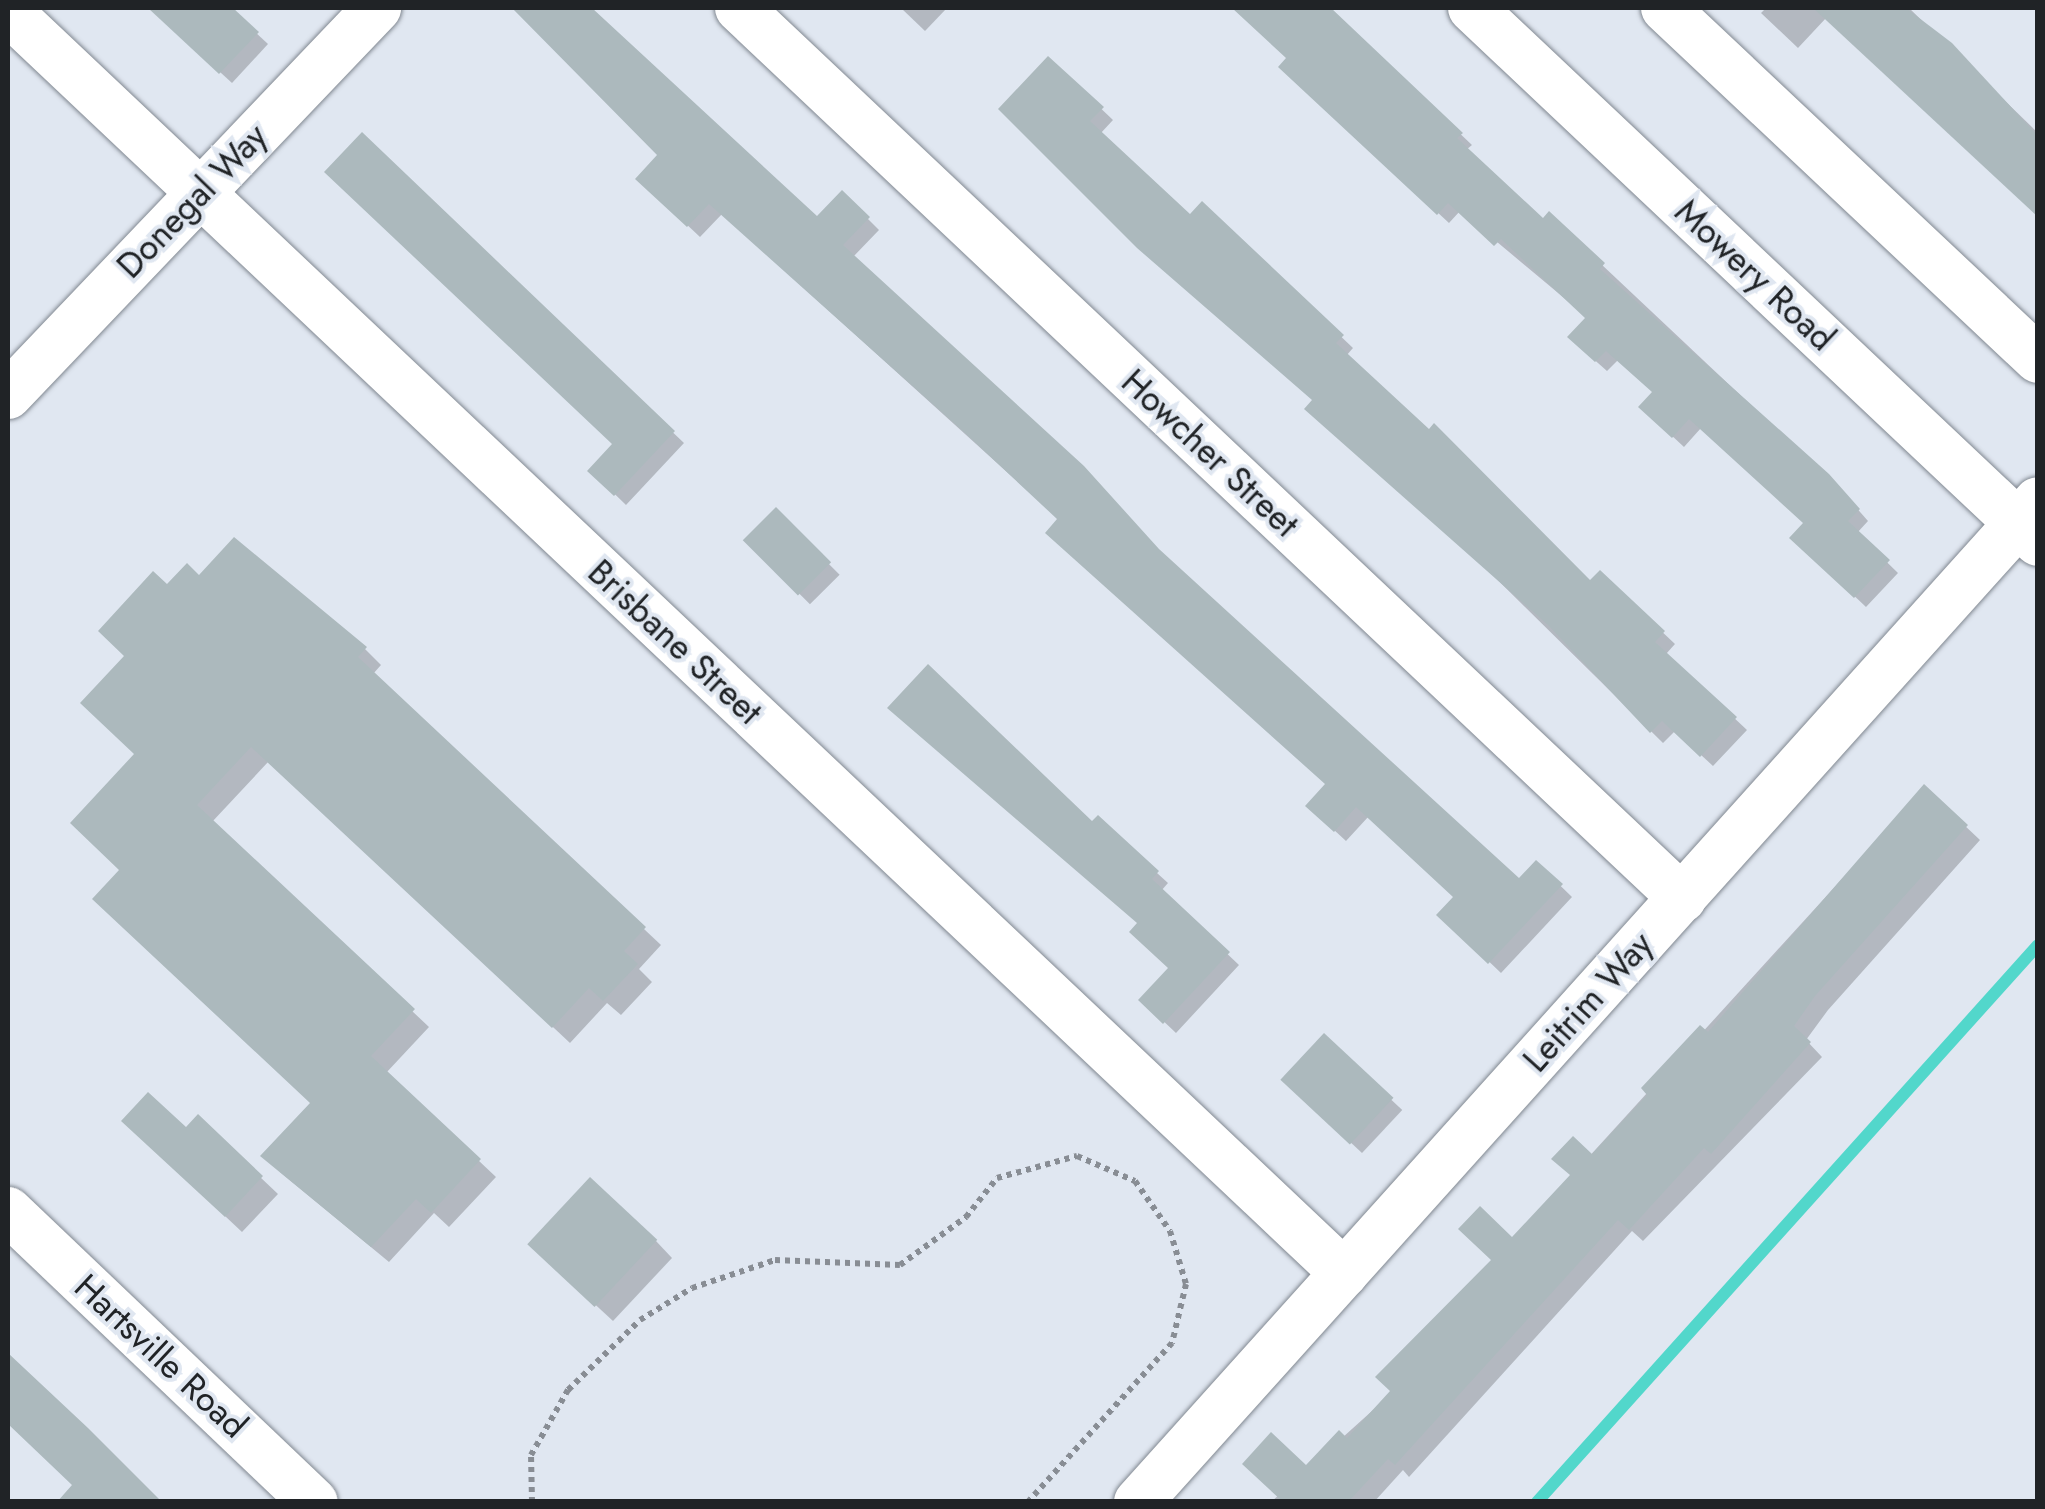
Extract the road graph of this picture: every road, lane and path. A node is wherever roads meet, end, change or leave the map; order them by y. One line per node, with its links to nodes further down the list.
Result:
1 (378, 8): 6 (street, Donegal Way)
2 (739, 8): 10 (street, Howcher Street)
3 (1472, 8): 9 (street, Mowery Road)
4 (1665, 8): 7 (street)
5 (8, 11): 6 (street, Brisbane Street)
6 (200, 192): 8 (street, Donegal Way); 12 (street, Brisbane Street)
7 (2038, 359)
8 (8, 395)
9 (2031, 522): 10 (street, Leitrim Way)
10 (1682, 898): 12 (street, Leitrim Way)
11 (8, 1211): 13 (street, Hartsville Road)
12 (1344, 1273): 16 (street, Leitrim Way)
13 (314, 1502)
14 (532, 1502): 15 (path)
15 (1028, 1502)
16 (1138, 1502)

